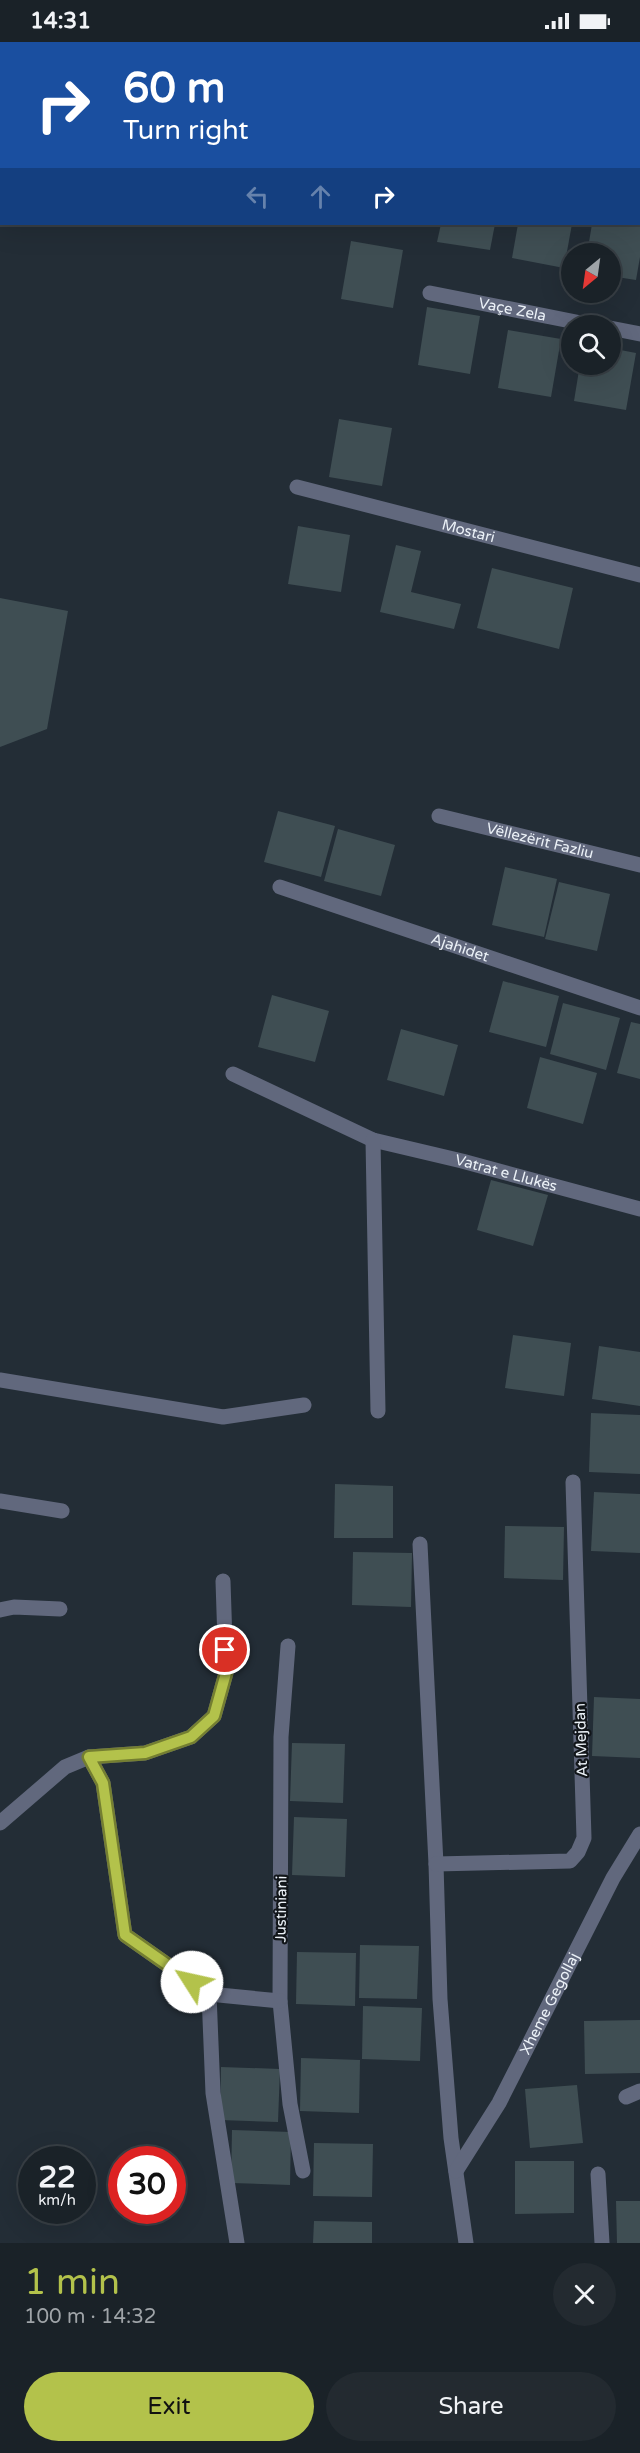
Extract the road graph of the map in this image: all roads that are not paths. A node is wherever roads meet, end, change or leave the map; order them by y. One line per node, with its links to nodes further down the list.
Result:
1 (430, 293): 2 (street, Vaçe Zela)
2 (561, 319)
3 (621, 330): 4 (street)
4 (640, 334)
5 (297, 487): 6 (street, Mostari)
6 (640, 575)
7 (439, 816): 8 (street, Vëllezërit Fazliu)
8 (640, 865)
9 (280, 887): 10 (street, Ajahidet)
10 (640, 1008)
11 (233, 1074): 12 (street, Vatrat e Llukës)
12 (373, 1140): 13 (street, Vatrat e Llukës); 16 (street)
13 (640, 1209)
14 (0, 1380): 15 (street)
15 (304, 1405)
16 (378, 1411)
17 (573, 1482): 28 (street, At Mejdan)
18 (0, 1501): 19 (street)
19 (62, 1510)
20 (420, 1544): 28 (street)
21 (223, 1581): 25 (street)
22 (60, 1608): 23 (street)
23 (0, 1610)
24 (288, 1646): 30 (street, Justiniani)
25 (89, 1757): 26 (street); 29 (street)
26 (0, 1823)
27 (640, 1834): 32 (street, Xheme Gegollaj)
28 (436, 1864): 32 (street)
29 (209, 1994): 30 (street); 34 (street)
30 (279, 2001): 31 (street, Justiniani)
31 (303, 2171)
32 (456, 2171): 35 (street)
33 (598, 2174): 36 (street)
34 (237, 2243)
35 (466, 2243)
36 (602, 2243)

